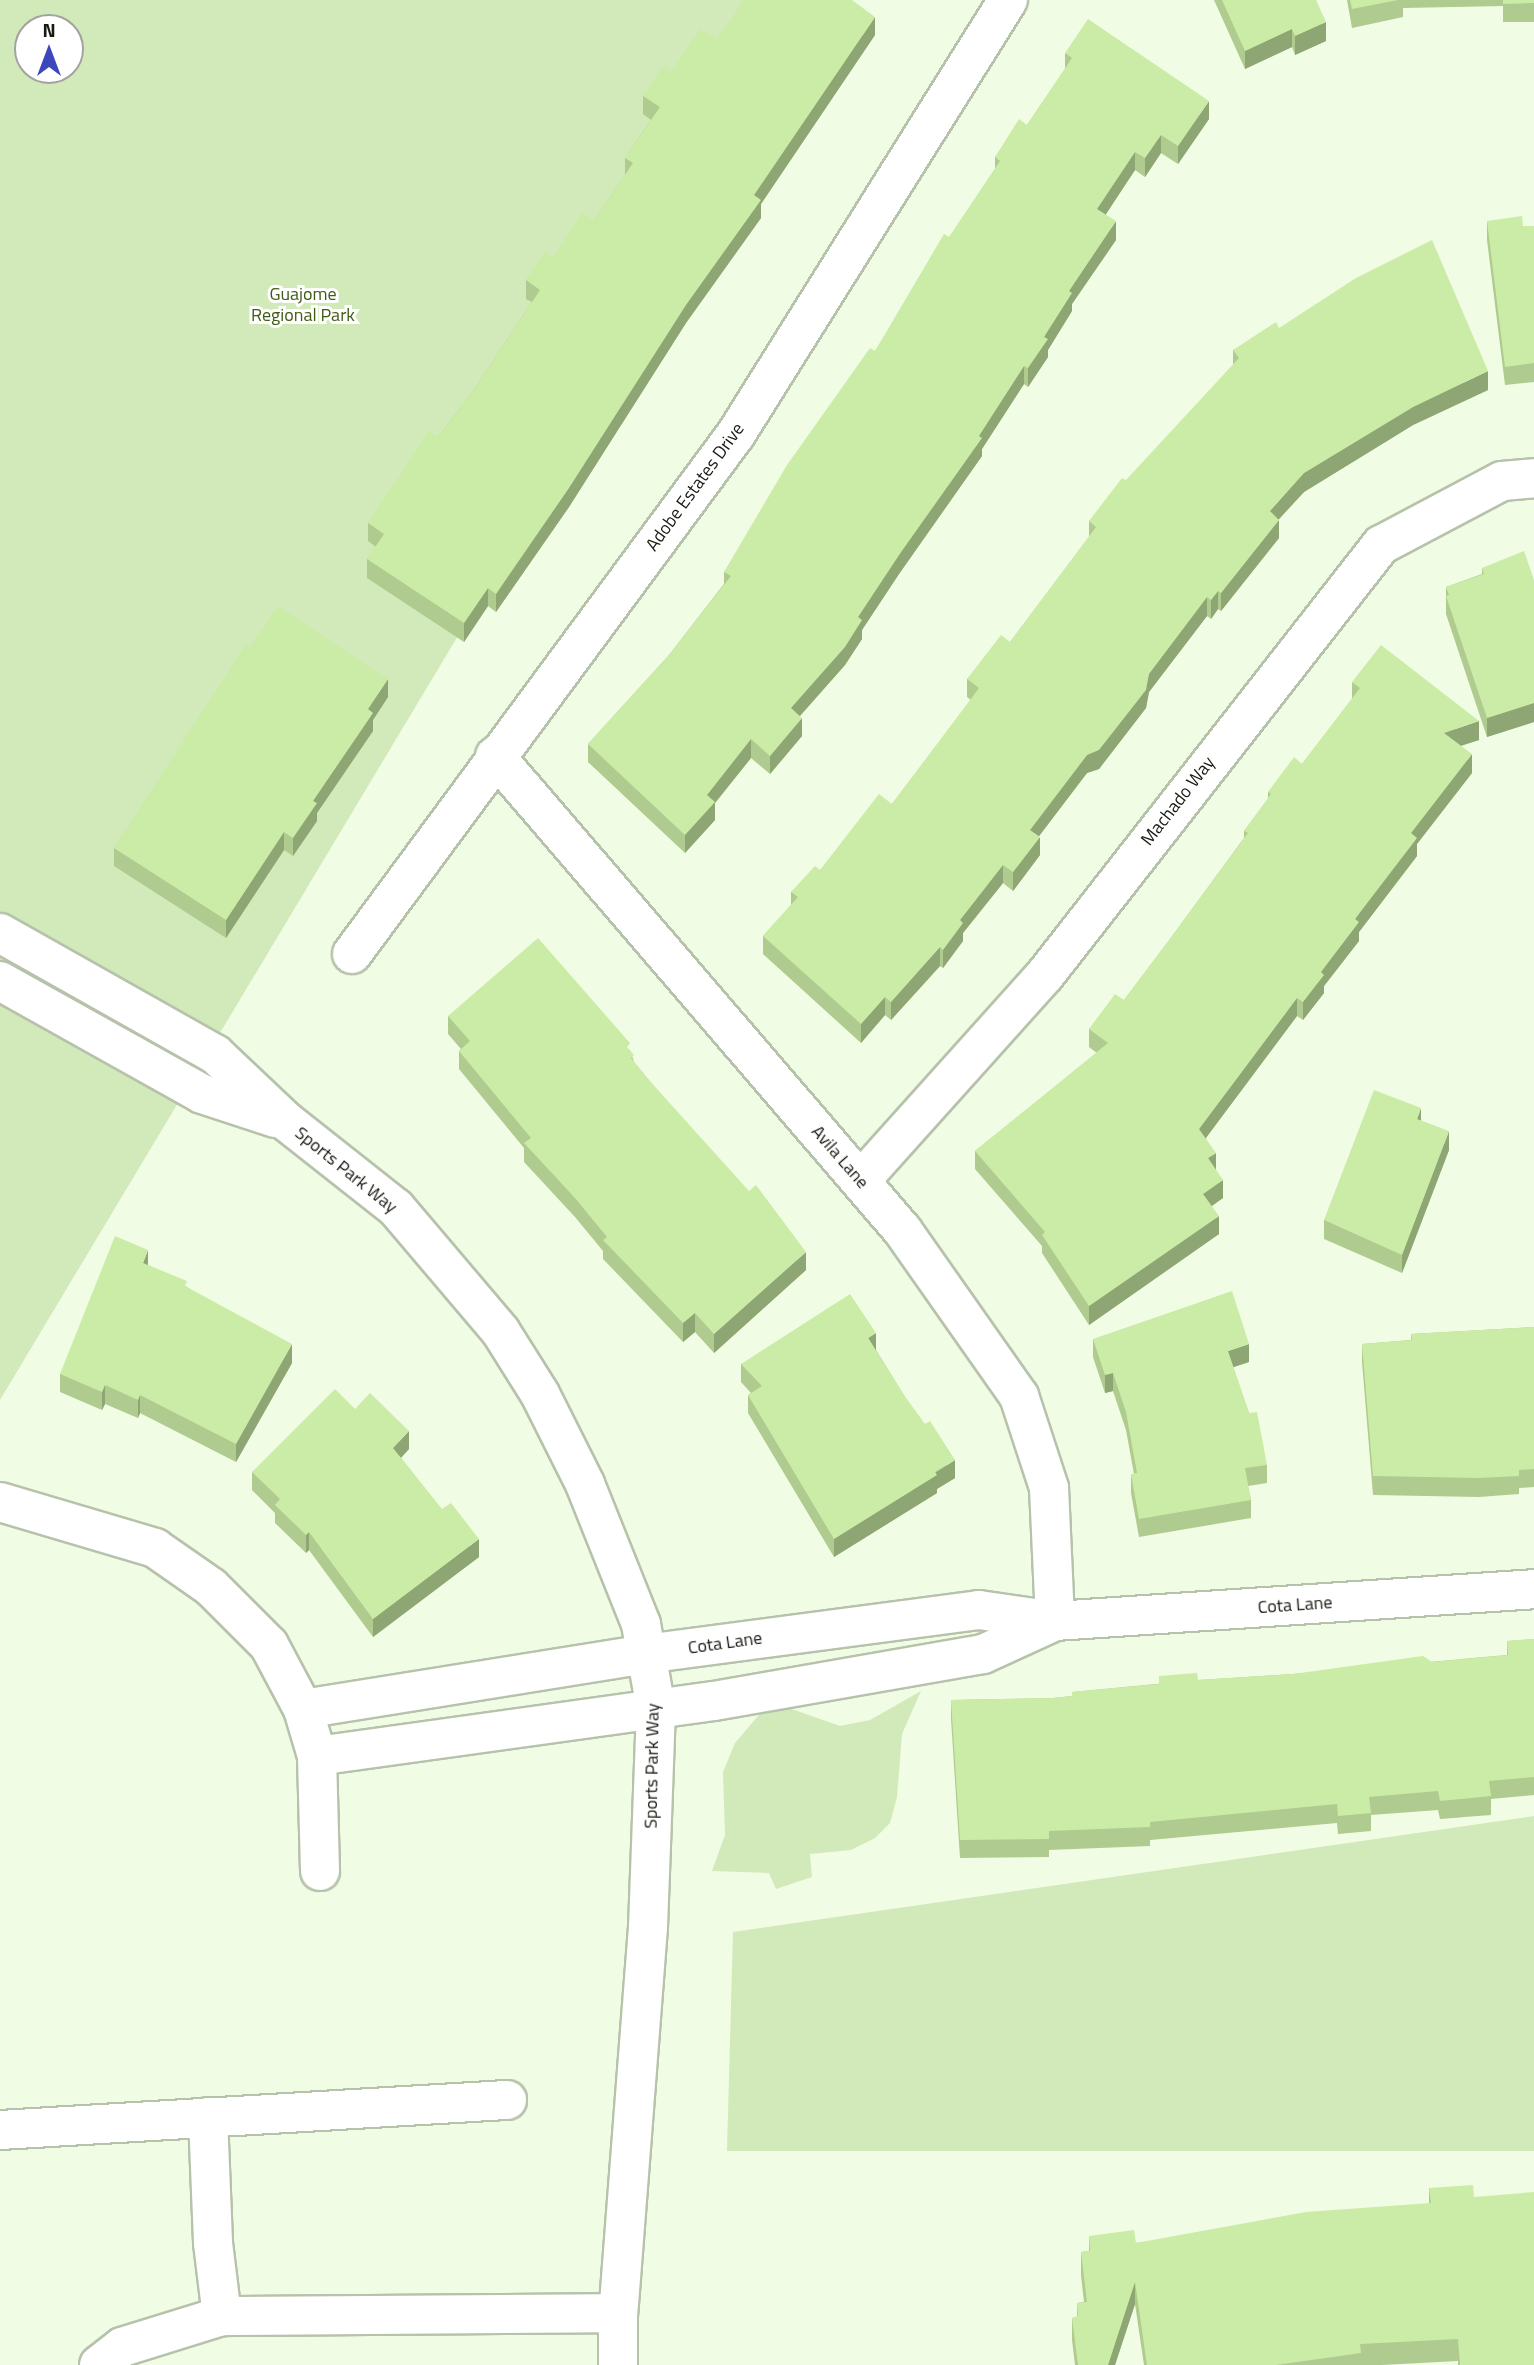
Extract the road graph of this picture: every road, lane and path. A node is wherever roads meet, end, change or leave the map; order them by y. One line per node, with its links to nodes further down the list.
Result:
1 (1007, 0): 3 (street, Adobe Estates Drive)
2 (1534, 478): 8 (street, Machado Way)
3 (495, 756): 5 (street, Adobe Estates Drive); 8 (street, Avila Lane)
4 (0, 933): 7 (street, Sports Park Way)
5 (352, 954)
6 (0, 981): 7 (street, Sports Park Way)
7 (287, 1122): 12 (street, Sports Park Way)
8 (861, 1180): 11 (street, Avila Lane)
9 (0, 1502): 13 (street)
10 (1534, 1589): 11 (street, Cota Lane)
11 (1055, 1621): 12 (street, Cota Lane); 14 (street, Cota Lane)
12 (645, 1654): 13 (street, Cota Lane); 14 (street, Sports Park Way)
13 (303, 1709): 15 (street)
14 (656, 1709): 15 (street, Cota Lane); 20 (street, Sports Park Way)
15 (317, 1756): 16 (street)
16 (320, 1871)
17 (507, 2100): 18 (street)
18 (208, 2118): 19 (street); 21 (street)
19 (0, 2130)
20 (618, 2313): 21 (street); 23 (street, Sports Park Way)
21 (222, 2316): 22 (street)
22 (99, 2365)
23 (618, 2365)

